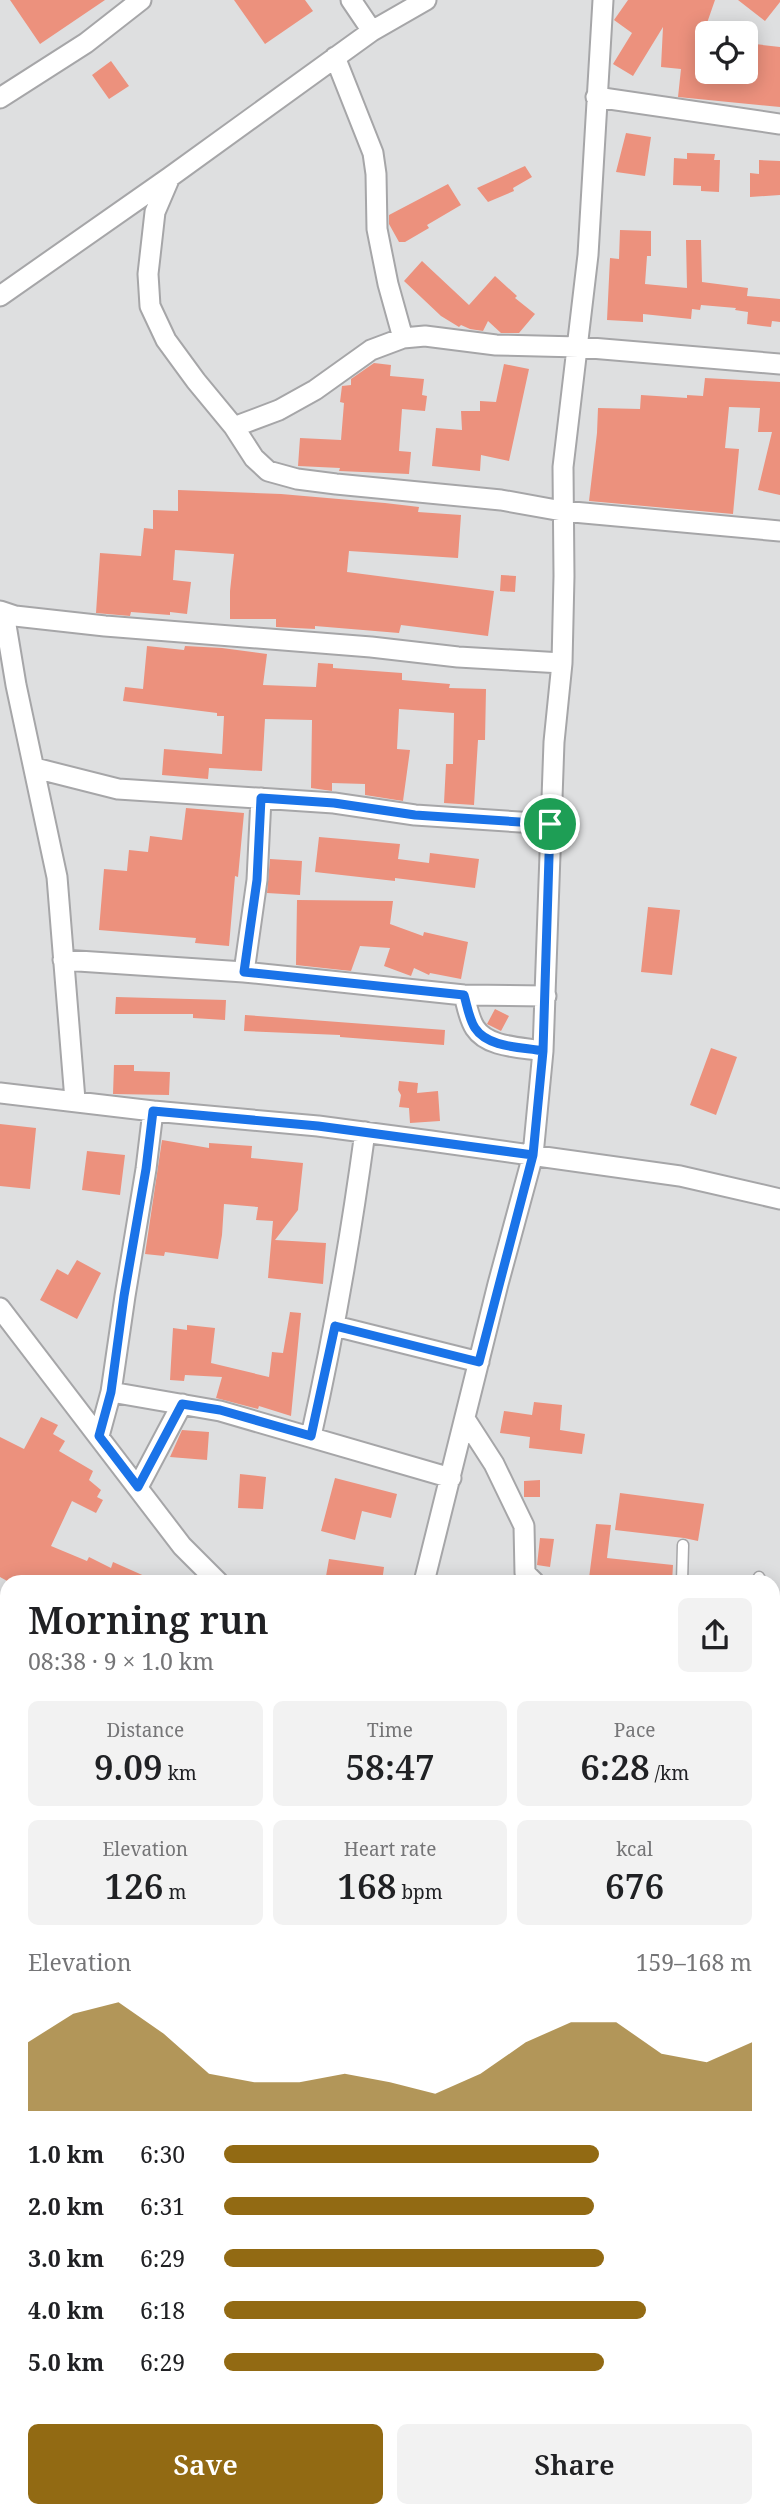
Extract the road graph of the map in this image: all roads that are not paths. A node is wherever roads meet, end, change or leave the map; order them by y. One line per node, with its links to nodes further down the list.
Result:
1 (141, 0): 7 (street)
2 (351, 0): 5 (street)
3 (426, 0): 5 (street)
4 (603, 0): 8 (street)
5 (372, 31): 6 (street)
6 (335, 57): 10 (street); 12 (street)
7 (3, 89)
8 (596, 97): 9 (street); 13 (street)
9 (780, 124)
10 (170, 177): 11 (street); 15 (street)
11 (0, 296)
12 (403, 338): 13 (street); 15 (street)
13 (579, 347): 14 (street); 16 (street)
14 (780, 364)
15 (234, 427): 16 (street)
16 (562, 511): 17 (street); 20 (street)
17 (780, 531)
18 (2, 612): 19 (street); 20 (street)
19 (13, 662): 21 (street); 22 (street)
20 (562, 663): 24 (street)
21 (0, 688)
22 (35, 768): 23 (street); 25 (street)
23 (261, 798): 24 (street); 26 (street)
24 (550, 824): 28 (street)
25 (62, 960): 26 (street); 31 (street)
26 (244, 972): 27 (street)
27 (464, 995): 28 (street); 29 (street)
28 (546, 996): 29 (street)
29 (543, 1051): 34 (street)
30 (0, 1094): 31 (street)
31 (75, 1100): 32 (street)
32 (153, 1111): 33 (street); 39 (street)
33 (365, 1132): 34 (street); 37 (street)
34 (533, 1155): 35 (street); 38 (street)
35 (780, 1199)
36 (0, 1308): 42 (street)
37 (335, 1326): 38 (street); 43 (street)
38 (479, 1362): 41 (street)
39 (111, 1392): 40 (street); 42 (street)
40 (182, 1404): 43 (street); 45 (street)
41 (465, 1419): 44 (street); 49 (street)
42 (99, 1436): 45 (street)
43 (311, 1436): 44 (street)
44 (451, 1478): 48 (street)
45 (138, 1487): 47 (street)
46 (683, 1545): 50 (lane)
47 (211, 1575)
48 (426, 1575)
49 (527, 1575)
50 (682, 1575)

